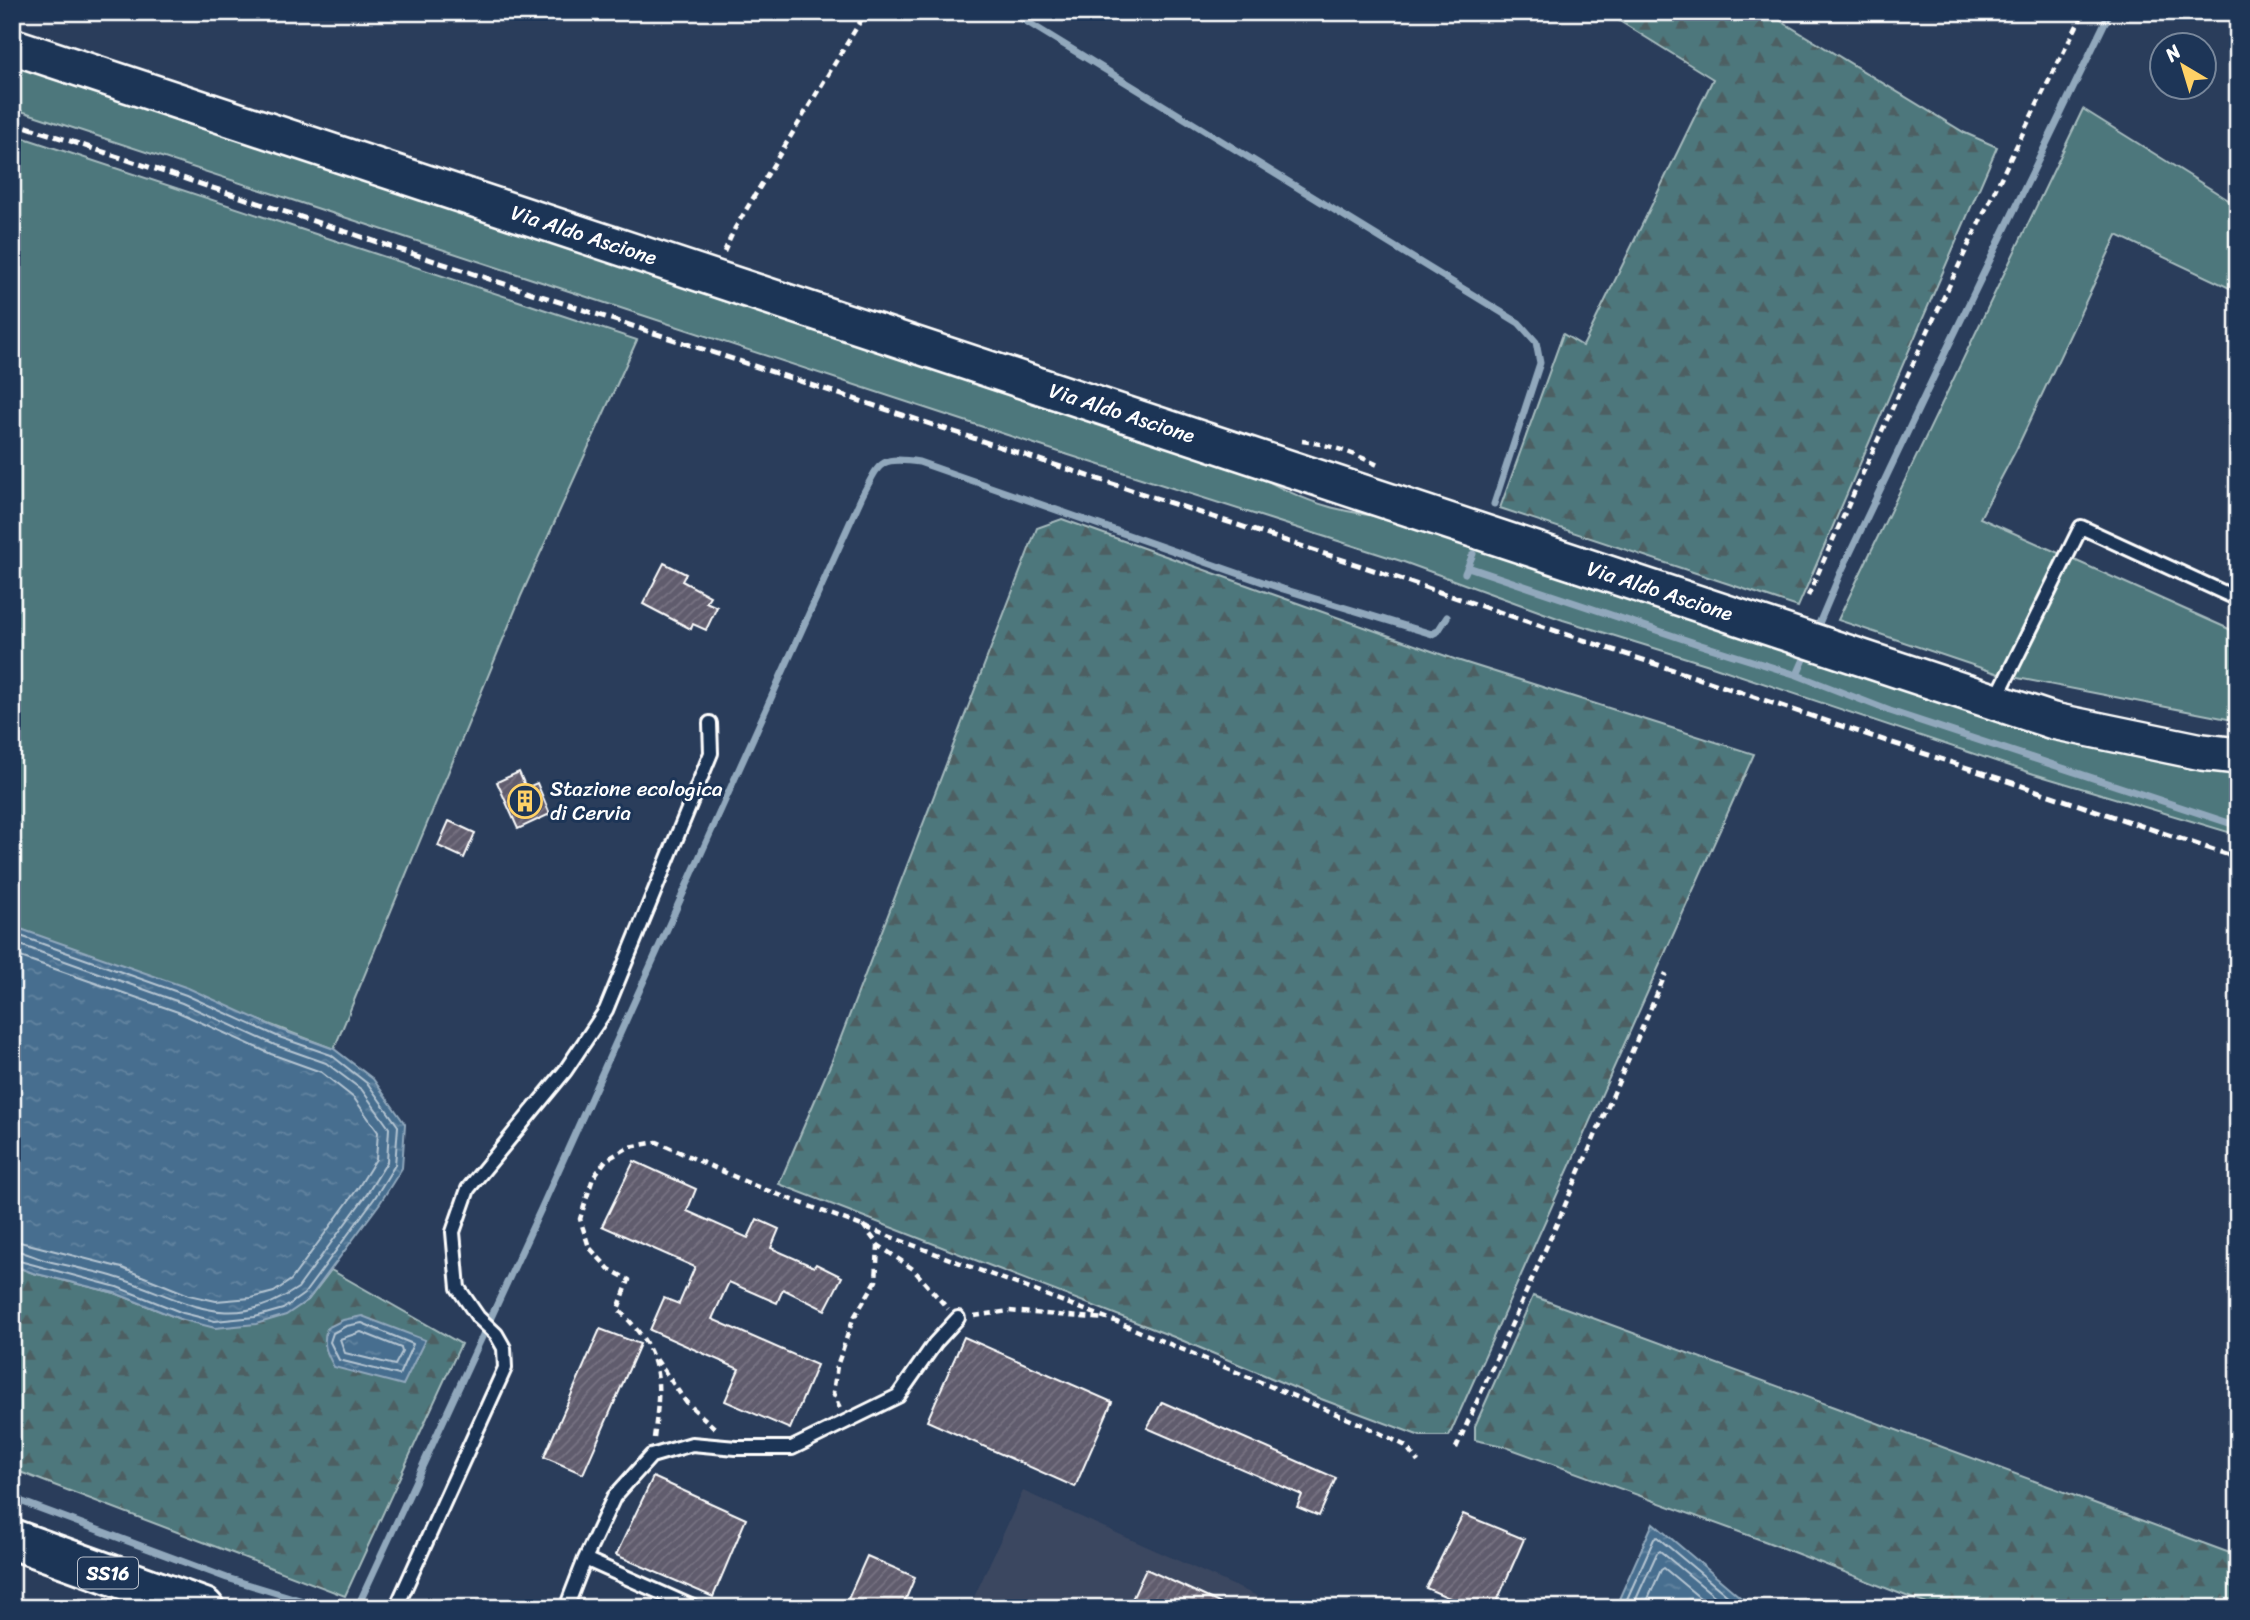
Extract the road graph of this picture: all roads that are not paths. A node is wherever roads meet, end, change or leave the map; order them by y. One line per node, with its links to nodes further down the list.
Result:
1 (12, 46): 3 (street, Via Aldo Ascione)
2 (2238, 599): 3 (lane)
3 (1995, 701): 5 (street, Via Aldo Ascione)
4 (710, 723): 10 (lane)
5 (2238, 756)
6 (958, 1318): 8 (lane)
7 (12, 1539): 9 (main road, SS16)
8 (586, 1559): 11 (lane); 12 (lane)
9 (204, 1608)
10 (396, 1608)
11 (566, 1608)
12 (695, 1608)

